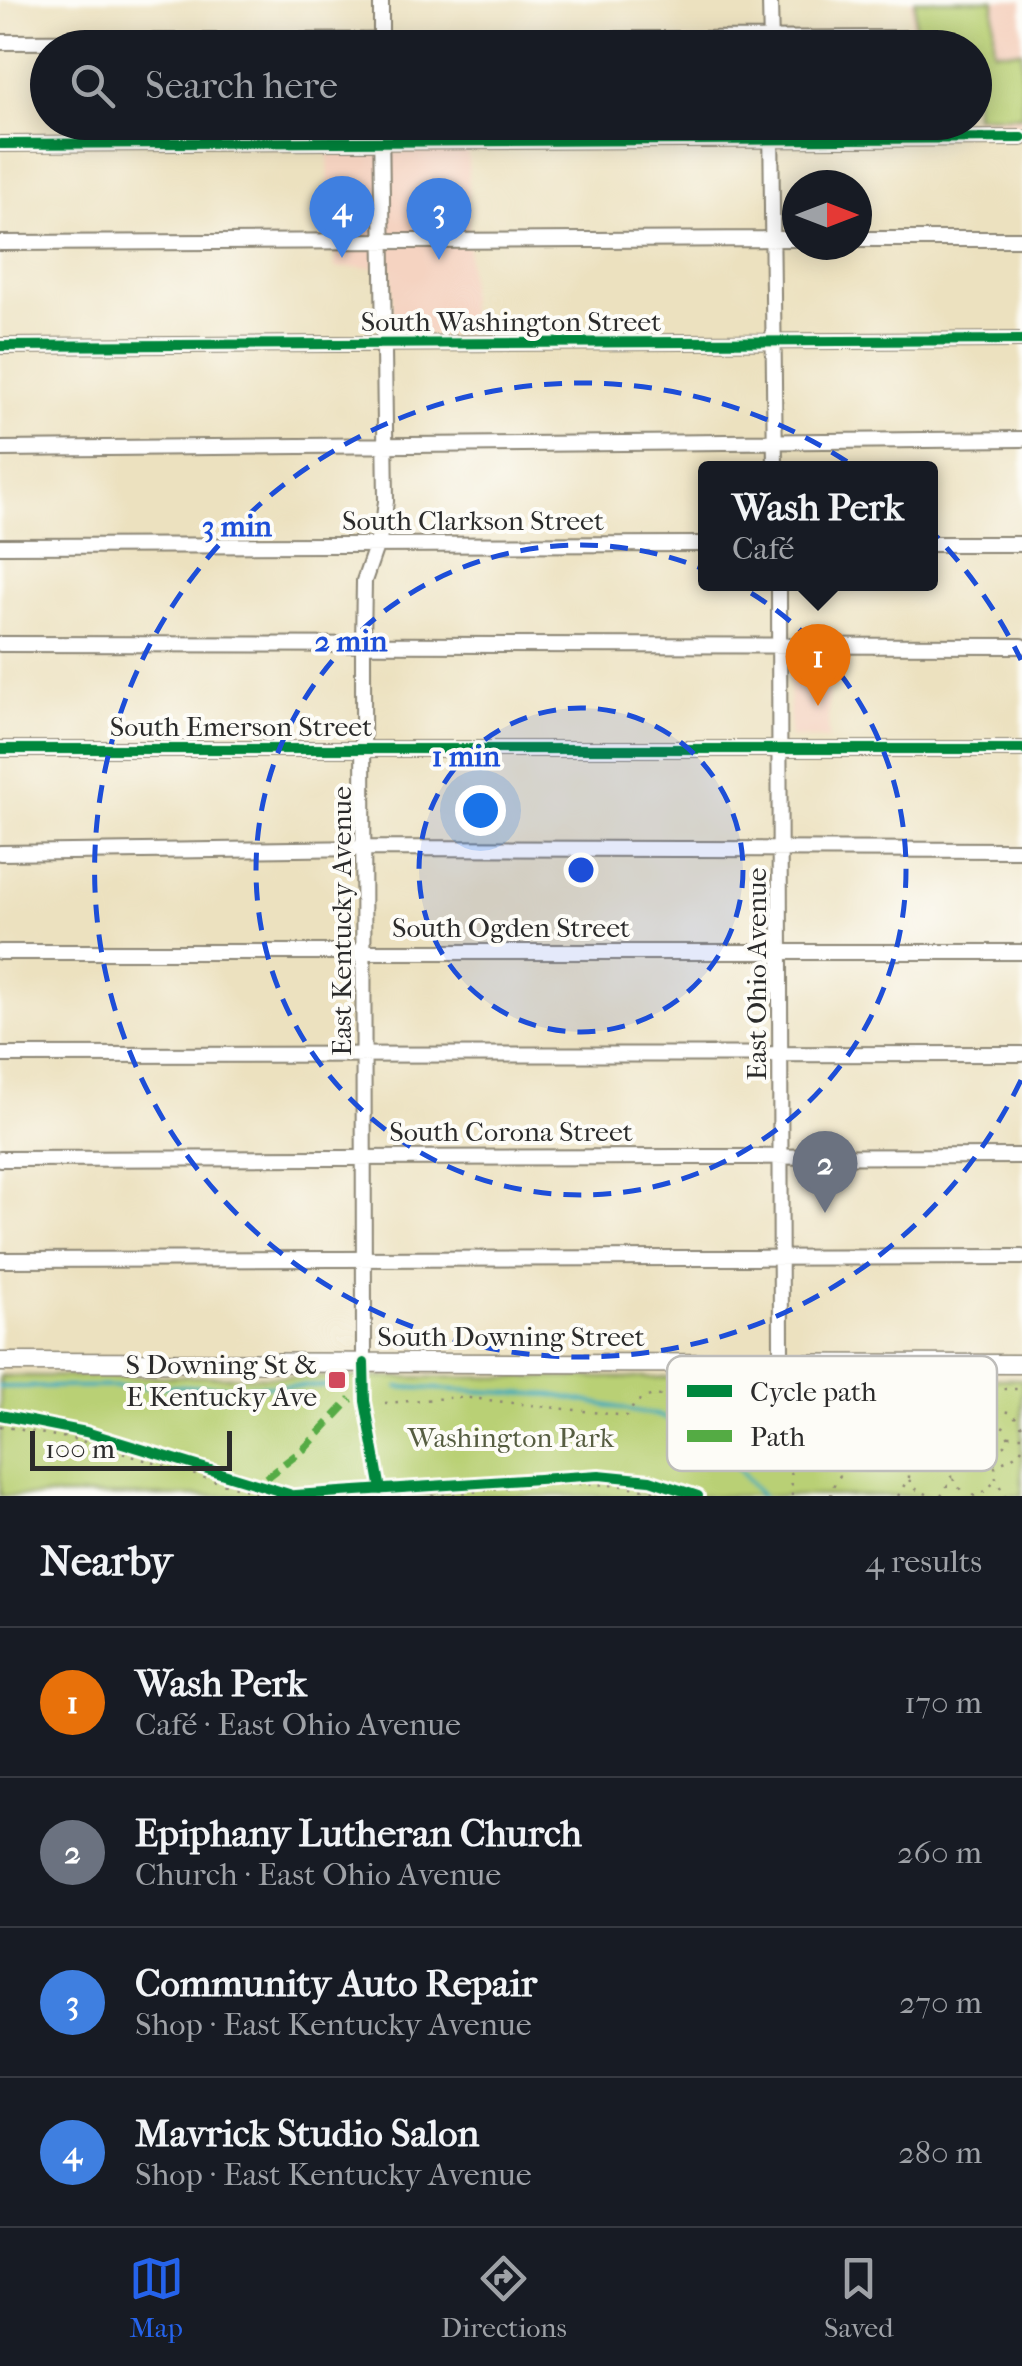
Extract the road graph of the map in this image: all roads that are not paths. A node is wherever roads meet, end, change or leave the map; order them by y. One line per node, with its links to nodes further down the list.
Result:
1 (381, 0): 3 (street)
2 (770, 0): 4 (street)
3 (381, 30)
4 (771, 30)
5 (0, 42): 6 (street)
6 (30, 42)
7 (992, 138): 8 (street)
8 (1022, 138)
9 (641, 140): 11 (street)
10 (771, 140): 13 (street)
11 (382, 142): 12 (street); 17 (street, East Kentucky Avenue)
12 (0, 144)
13 (772, 239): 14 (street); 17 (street); 20 (street)
14 (782, 239)
15 (872, 239): 16 (street)
16 (1022, 239)
17 (382, 242): 18 (street); 21 (street, East Kentucky Avenue)
18 (0, 244)
19 (1022, 340): 20 (street, South Washington Street)
20 (773, 342): 21 (street, South Washington Street); 24 (street)
21 (383, 344): 22 (street, South Washington Street); 25 (street, East Kentucky Avenue)
22 (0, 346)
23 (1022, 439): 24 (street)
24 (774, 441): 25 (street); 27 (street)
25 (384, 445): 26 (street); 31 (street, East Kentucky Avenue)
26 (0, 449)
27 (775, 461)
28 (698, 544): 31 (street, South Clarkson Street)
29 (938, 544): 30 (street)
30 (1022, 544)
31 (377, 545): 32 (street, South Clarkson Street); 35 (street, East Kentucky Avenue)
32 (0, 546)
33 (779, 591): 37 (street, East Ohio Avenue)
34 (0, 644): 35 (street)
35 (363, 646): 37 (street); 38 (street, East Kentucky Avenue)
36 (1022, 646): 37 (street)
37 (781, 647): 40 (street, East Ohio Avenue)
38 (364, 748): 39 (street, South Emerson Street); 40 (street, South Emerson Street); 42 (street, East Kentucky Avenue)
39 (0, 749)
40 (781, 749): 41 (street, South Emerson Street); 43 (street, East Ohio Avenue)
41 (1022, 749)
42 (364, 848): 43 (street); 45 (street); 47 (street, East Kentucky Avenue)
43 (781, 850): 44 (street); 48 (street, East Ohio Avenue)
44 (1022, 850)
45 (0, 853)
46 (0, 952): 47 (street, South Ogden Street)
47 (363, 952): 48 (street, South Ogden Street); 53 (street, East Kentucky Avenue)
48 (781, 952): 49 (street, South Ogden Street); 50 (street, East Ohio Avenue)
49 (1022, 952)
50 (781, 1054): 51 (street); 53 (street); 55 (street, East Ohio Avenue)
51 (1022, 1054)
52 (0, 1055): 53 (street)
53 (364, 1056): 54 (street, East Kentucky Avenue)
54 (363, 1156): 55 (street, South Corona Street); 57 (street, South Corona Street); 60 (street, East Kentucky Avenue)
55 (780, 1156): 56 (street, South Corona Street); 58 (street, East Ohio Avenue)
56 (1022, 1156)
57 (0, 1159)
58 (781, 1256): 59 (street); 60 (street); 62 (street, East Ohio Avenue)
59 (1022, 1257)
60 (364, 1258): 61 (street); 64 (street, East Kentucky Avenue)
61 (0, 1260)
62 (785, 1356)
63 (0, 1362): 64 (main road, South Downing Street)
64 (364, 1362): 67 (main road, South Downing Street)
65 (1022, 1364): 66 (main road, South Downing Street)
66 (997, 1365)
67 (667, 1368)

